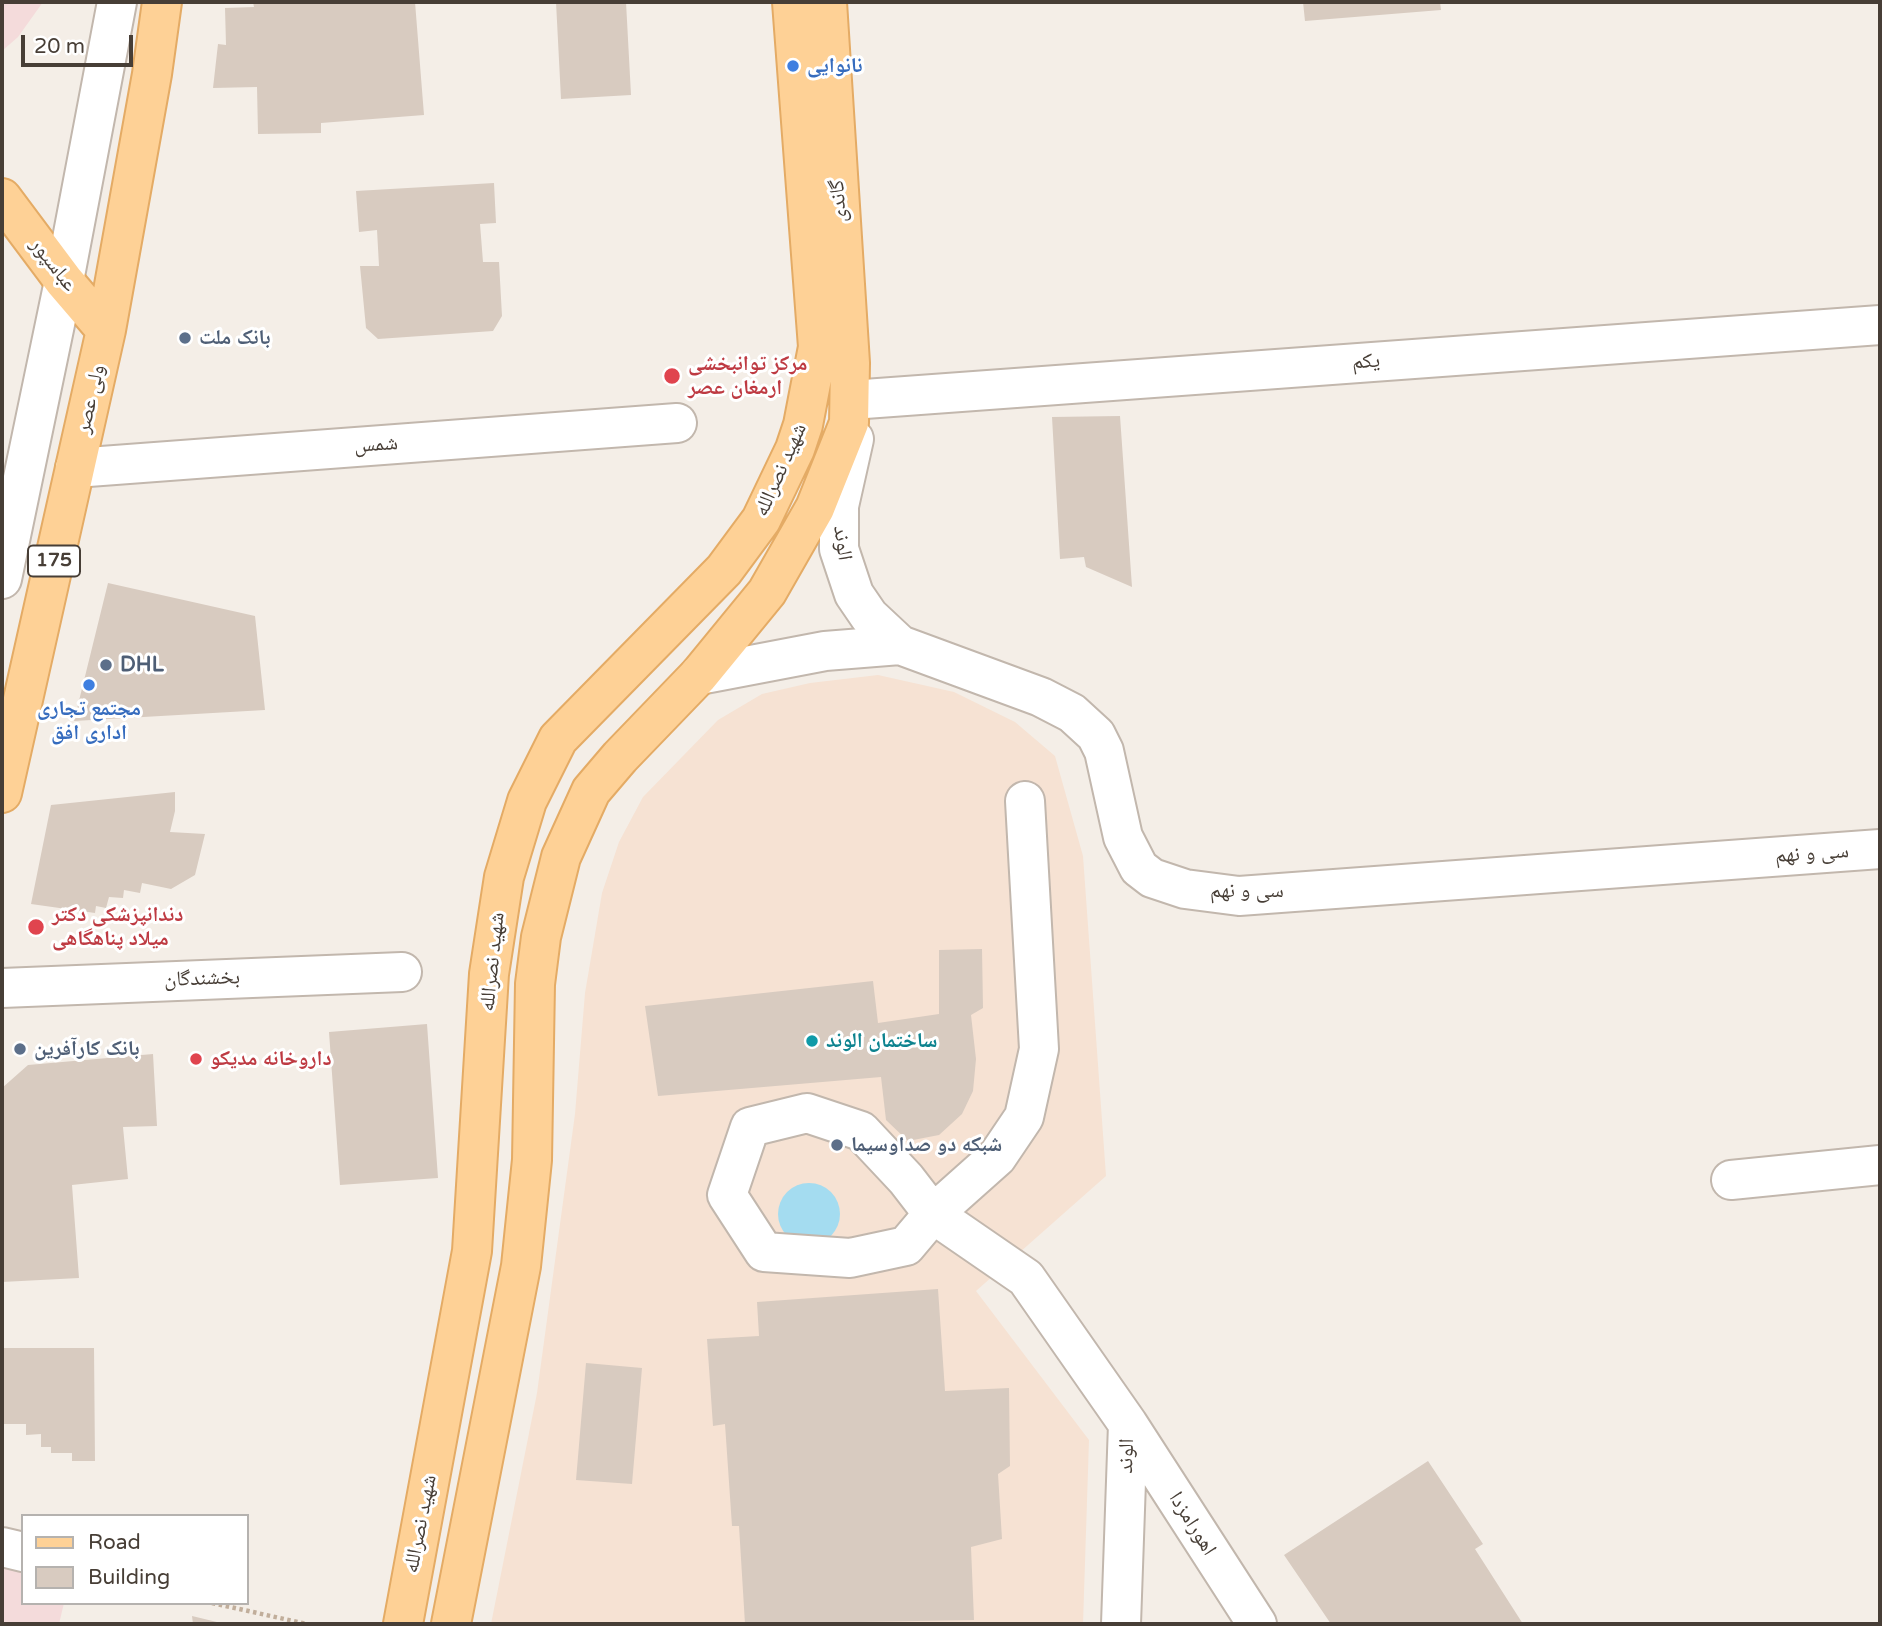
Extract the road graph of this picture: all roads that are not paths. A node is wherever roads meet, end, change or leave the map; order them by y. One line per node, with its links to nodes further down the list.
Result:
1 (117, 2): 6 (street)
2 (162, 2): 8 (main road, ولی عصر / 175)
3 (792, 2): 9 (main road, گاندی)
4 (827, 2): 10 (main road, گاندی)
5 (2, 198): 6 (main road, عباسپور)
6 (64, 281): 8 (main road, عباسپور); 13 (street)
7 (1880, 325): 10 (street, یکم)
8 (106, 330): 12 (main road, ولی عصر / 175)
9 (810, 395): 10 (main road); 27 (main road, شهید نصرالله)
10 (850, 412): 14 (street, الوند); 15 (main road, شهید نصرالله)
11 (677, 423): 12 (street, شمس)
12 (75, 468): 16 (main road, ولی عصر / 175)
13 (2, 579)
14 (900, 645): 15 (street, سی و نهم); 18 (street, سی و نهم)
15 (699, 675): 28 (main road, شهید نصرالله)
16 (2, 793)
17 (1025, 801): 23 (street)
18 (1880, 849)
19 (402, 972): 20 (street, بخشندگان)
20 (2, 988)
21 (1880, 1165): 22 (street)
22 (1731, 1180)
23 (933, 1214): 23 (street); 24 (street, الوند)
24 (1128, 1424): 29 (street, الوند); 30 (street, اهورامزدا)
25 (2, 1547): 26 (street)
26 (21, 1552)
27 (403, 1624)
28 (451, 1624)
29 (1121, 1624)
30 (1257, 1624)

